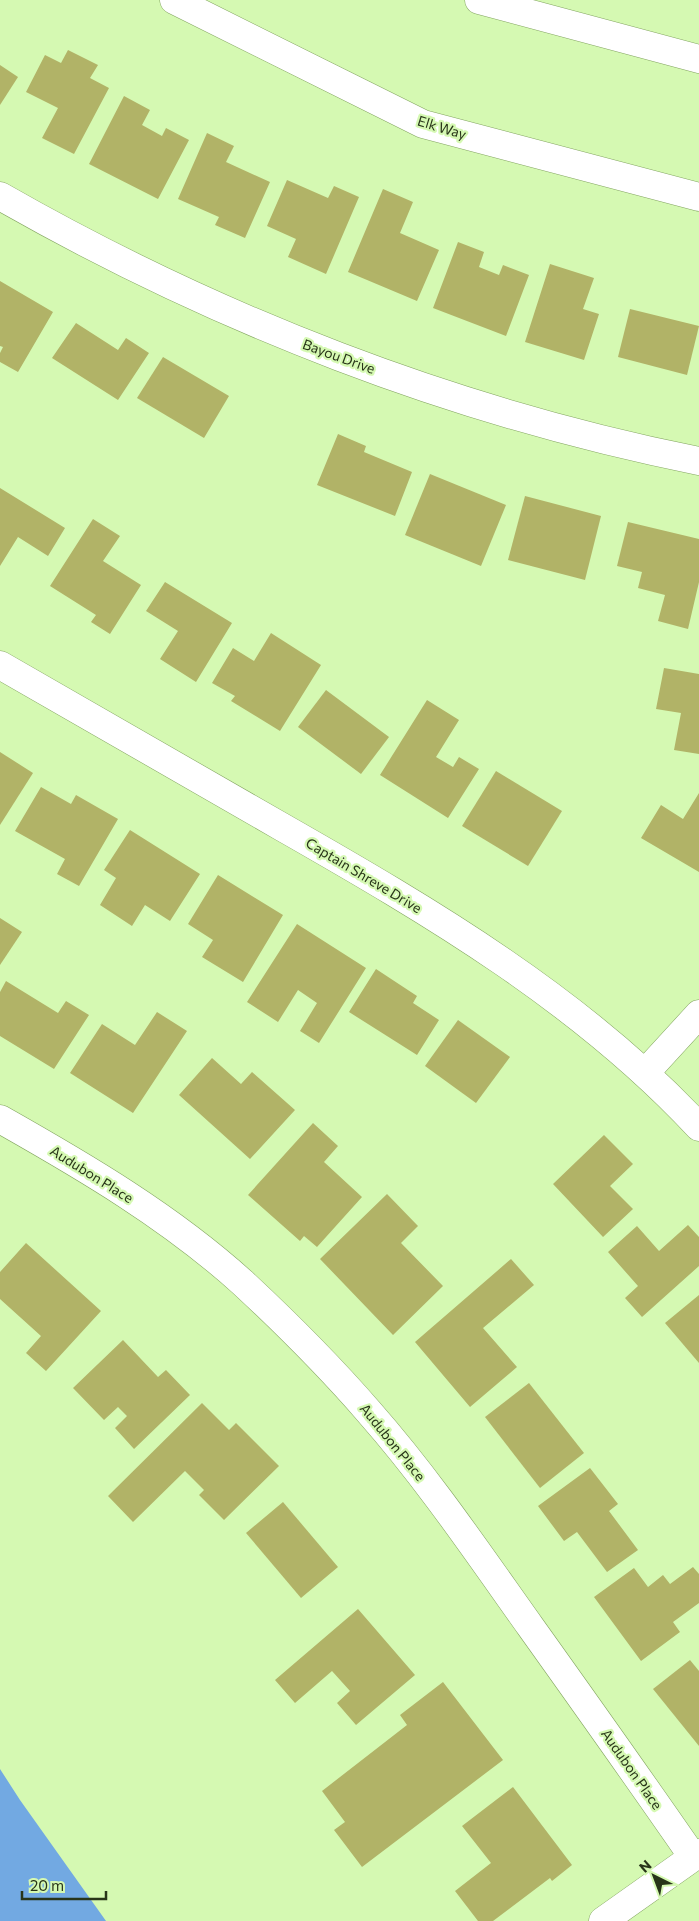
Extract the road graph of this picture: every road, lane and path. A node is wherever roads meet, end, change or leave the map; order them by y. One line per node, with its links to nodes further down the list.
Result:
1 (174, 0): 5 (street, Elk Way)
2 (479, 0): 3 (street)
3 (699, 59)
4 (0, 196): 6 (street, Bayou Drive)
5 (699, 197)
6 (699, 461)
7 (0, 665): 9 (street, Captain Shreve Drive)
8 (699, 1014): 9 (street)
9 (644, 1073): 11 (street, Captain Shreve Drive)
10 (0, 1119): 12 (street, Audubon Place)
11 (699, 1127)
12 (696, 1855): 13 (street)
13 (603, 1921)

